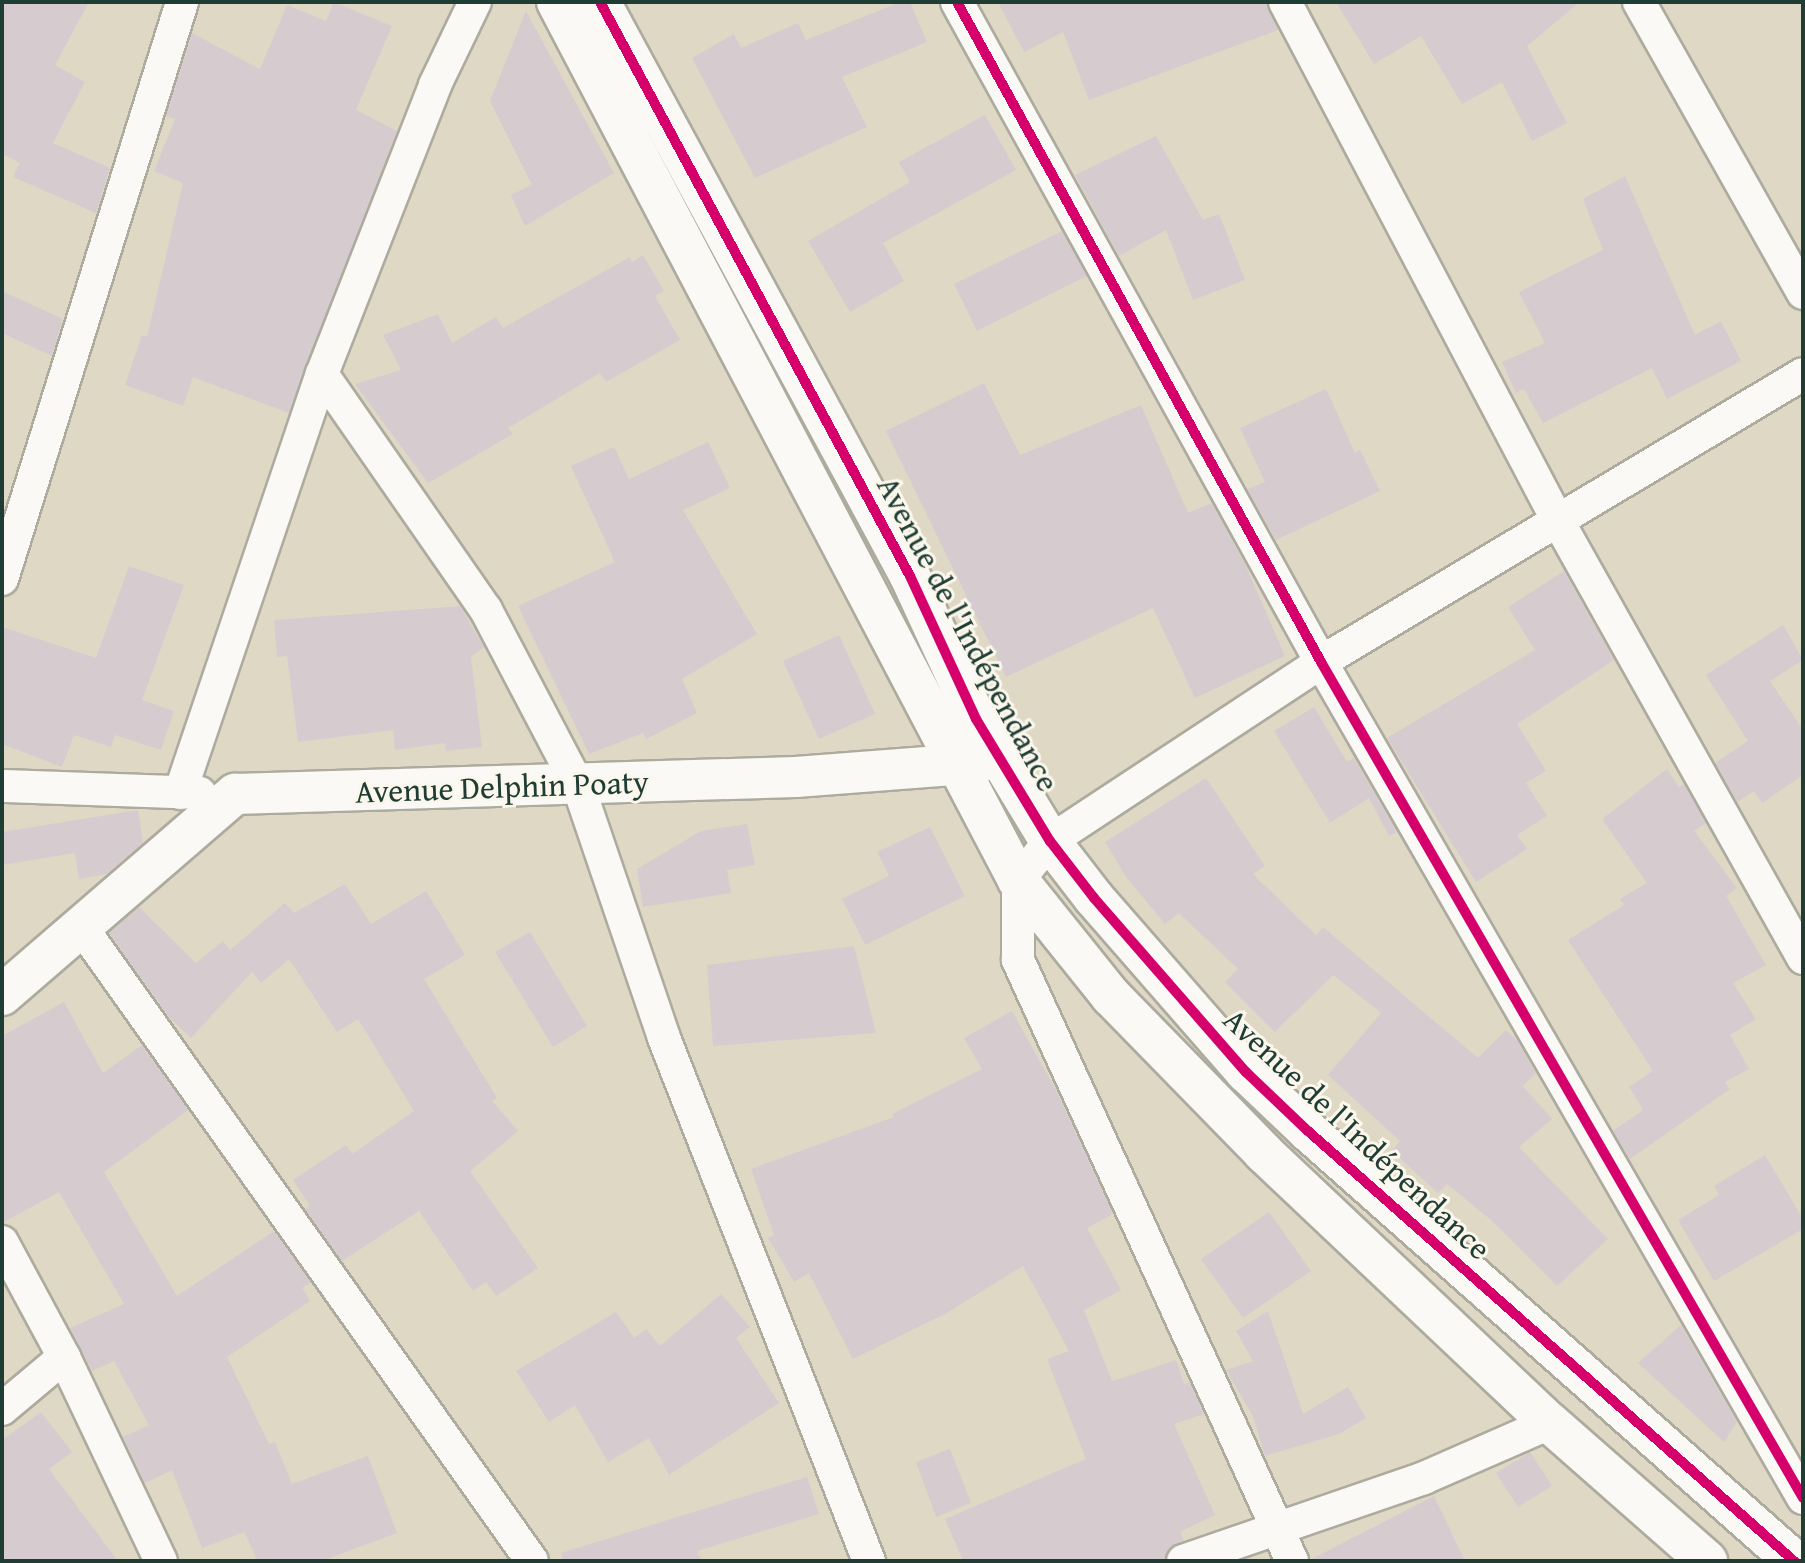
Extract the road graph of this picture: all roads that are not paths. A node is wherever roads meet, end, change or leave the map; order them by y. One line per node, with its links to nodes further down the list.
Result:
1 (182, 2): 12 (street)
2 (475, 2): 9 (street)
3 (557, 2): 15 (street)
4 (600, 2): 14 (street, Avenue de l'Indépendance)
5 (957, 2): 13 (street)
6 (1285, 2): 11 (street)
7 (1639, 2): 8 (street)
8 (1803, 293)
9 (322, 374): 16 (street); 18 (street)
10 (1803, 374): 11 (street)
11 (1558, 521): 13 (street); 23 (street)
12 (2, 579)
13 (1321, 662): 20 (street); 29 (street)
14 (1001, 757): 15 (street, Avenue Delphin Poaty); 20 (street, Avenue de l'Indépendance)
15 (956, 768): 16 (street, Avenue Delphin Poaty); 21 (street)
16 (578, 785): 19 (street, Avenue Delphin Poaty); 33 (street)
17 (2, 786): 18 (street, Avenue Delphin Poaty)
18 (180, 793): 19 (street, Avenue Delphin Poaty)
19 (235, 794): 22 (street)
20 (1050, 841): 21 (street); 37 (street, Avenue de l'Indépendance)
21 (1018, 880): 28 (street); 30 (street)
22 (80, 925): 24 (street); 32 (street)
23 (1803, 958)
24 (2, 995)
25 (2, 1242): 26 (street)
26 (64, 1357): 27 (street); 31 (street)
27 (2, 1409)
28 (1550, 1423): 30 (street); 36 (street)
29 (1803, 1498)
30 (1276, 1531): 34 (street); 35 (street)
31 (161, 1561)
32 (532, 1561)
33 (869, 1561)
34 (1183, 1561)
35 (1292, 1561)
36 (1707, 1561)
37 (1794, 1561)

